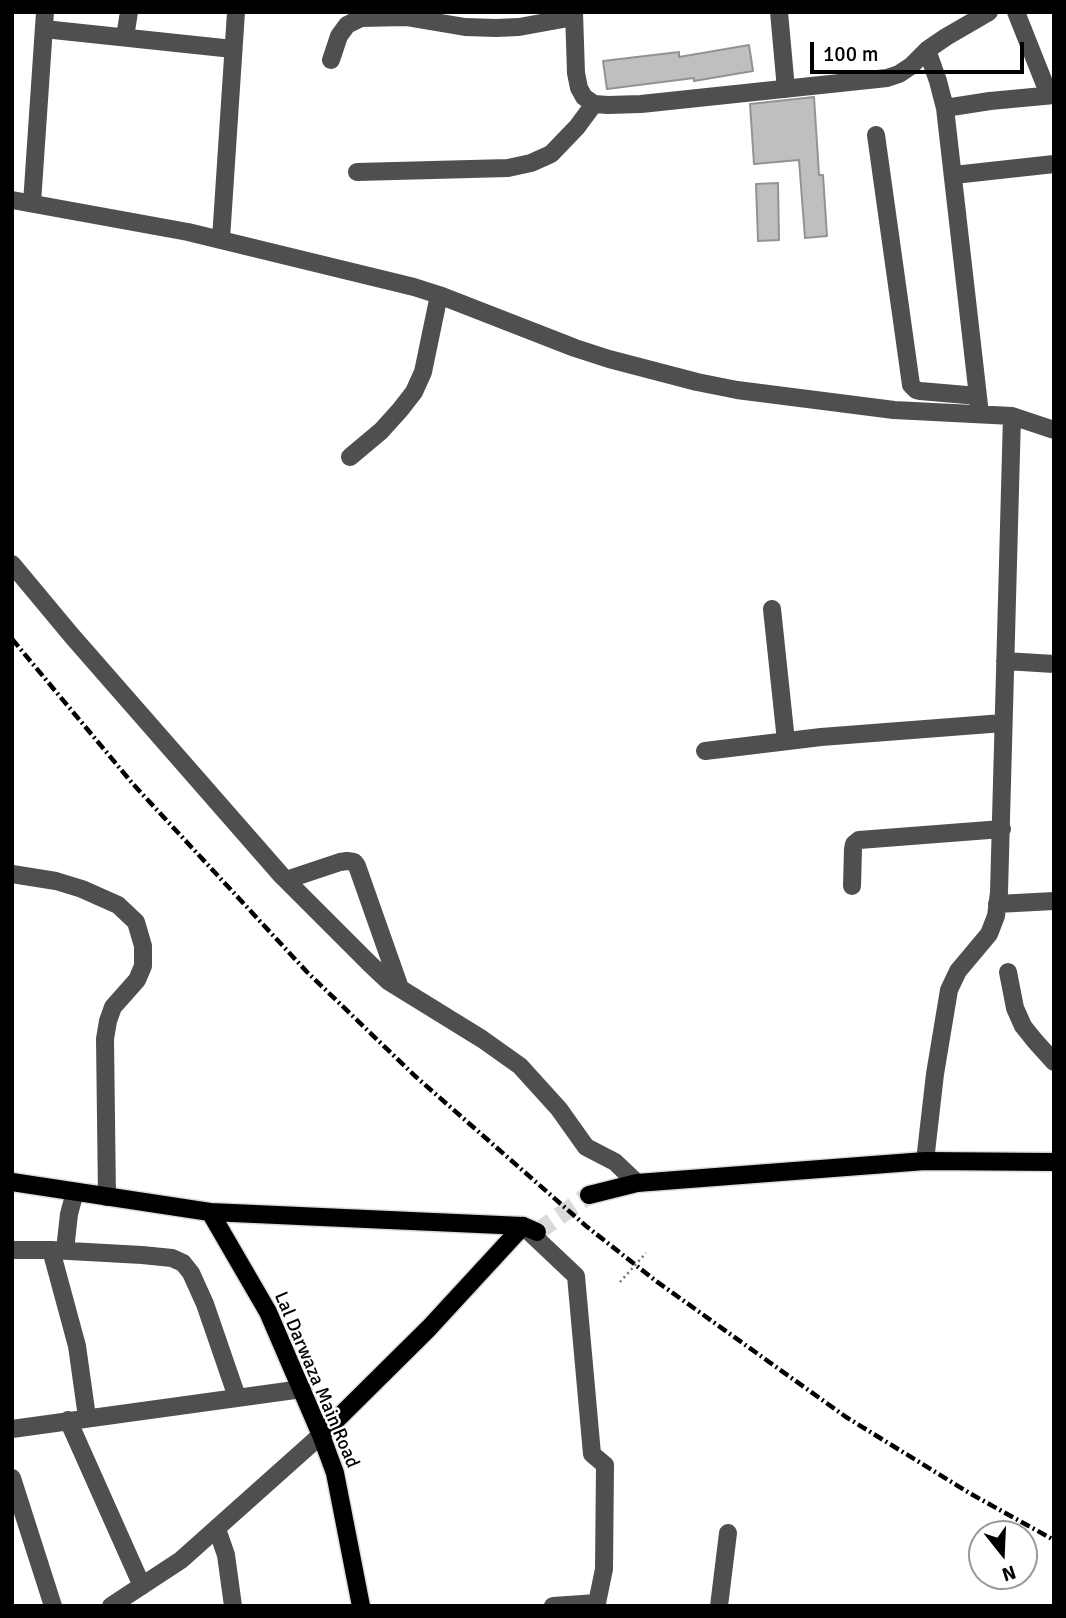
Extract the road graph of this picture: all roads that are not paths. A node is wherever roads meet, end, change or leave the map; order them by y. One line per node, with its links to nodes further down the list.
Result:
1 (129, 12): 8 (street)
2 (236, 12): 9 (street)
3 (779, 12): 12 (street)
4 (989, 12): 10 (street)
5 (1016, 12): 13 (street)
6 (574, 15): 11 (street); 14 (street)
7 (45, 21): 8 (street); 21 (street)
8 (125, 37): 9 (street)
9 (233, 49): 22 (street)
10 (927, 50): 12 (street); 15 (street)
11 (331, 60)
12 (786, 89): 14 (street)
13 (1051, 95): 15 (street)
14 (594, 104): 18 (street)
15 (945, 108): 19 (street)
16 (876, 135): 24 (street)
17 (1054, 164): 19 (street)
18 (357, 172)
19 (954, 175): 24 (street)
20 (12, 200): 21 (street)
21 (32, 203): 22 (street)
22 (221, 239): 23 (street)
23 (439, 295): 24 (street); 27 (street)
24 (979, 405): 25 (street)
25 (1012, 416): 26 (street); 30 (street)
26 (1054, 430)
27 (350, 457)
28 (12, 564): 37 (street)
29 (772, 609): 33 (street)
30 (1005, 662): 31 (street); 32 (street)
31 (1054, 664)
32 (1003, 723): 33 (street); 35 (street)
33 (786, 741): 34 (street)
34 (705, 751)
35 (1002, 829): 38 (street); 40 (street)
36 (12, 874): 50 (street)
37 (286, 880): 42 (street); 42 (street)
38 (852, 886)
39 (1054, 901): 40 (street)
40 (997, 904): 44 (street)
41 (1008, 972): 43 (street)
42 (400, 988): 47 (street)
43 (1054, 1062)
44 (925, 1161): 45 (main road); 47 (main road)
45 (1054, 1162)
46 (12, 1182): 48 (main road)
47 (637, 1183): 49 (main road)
48 (75, 1192): 50 (main road); 54 (street)
49 (589, 1195)
50 (107, 1197): 51 (main road)
51 (210, 1212): 52 (main road); 55 (main road, Lal Darwaza Main Road)
52 (530, 1229): 60 (main road); 69 (street)
53 (12, 1250): 54 (street)
54 (58, 1250): 56 (street); 57 (street)
55 (302, 1389): 56 (street); 60 (main road, Lal Darwaza Main Road)
56 (237, 1397): 57 (street)
57 (87, 1417): 58 (street)
58 (68, 1420): 59 (street); 64 (street)
59 (12, 1429)
60 (321, 1435): 62 (street); 68 (main road, Lal Darwaza Main Road)
61 (12, 1478): 65 (street)
62 (217, 1529): 64 (street); 67 (street)
63 (728, 1533): 70 (street)
64 (142, 1586): 66 (street)
65 (54, 1606)
66 (111, 1606)
67 (233, 1606)
68 (361, 1606)
69 (552, 1606)
70 (719, 1606)

